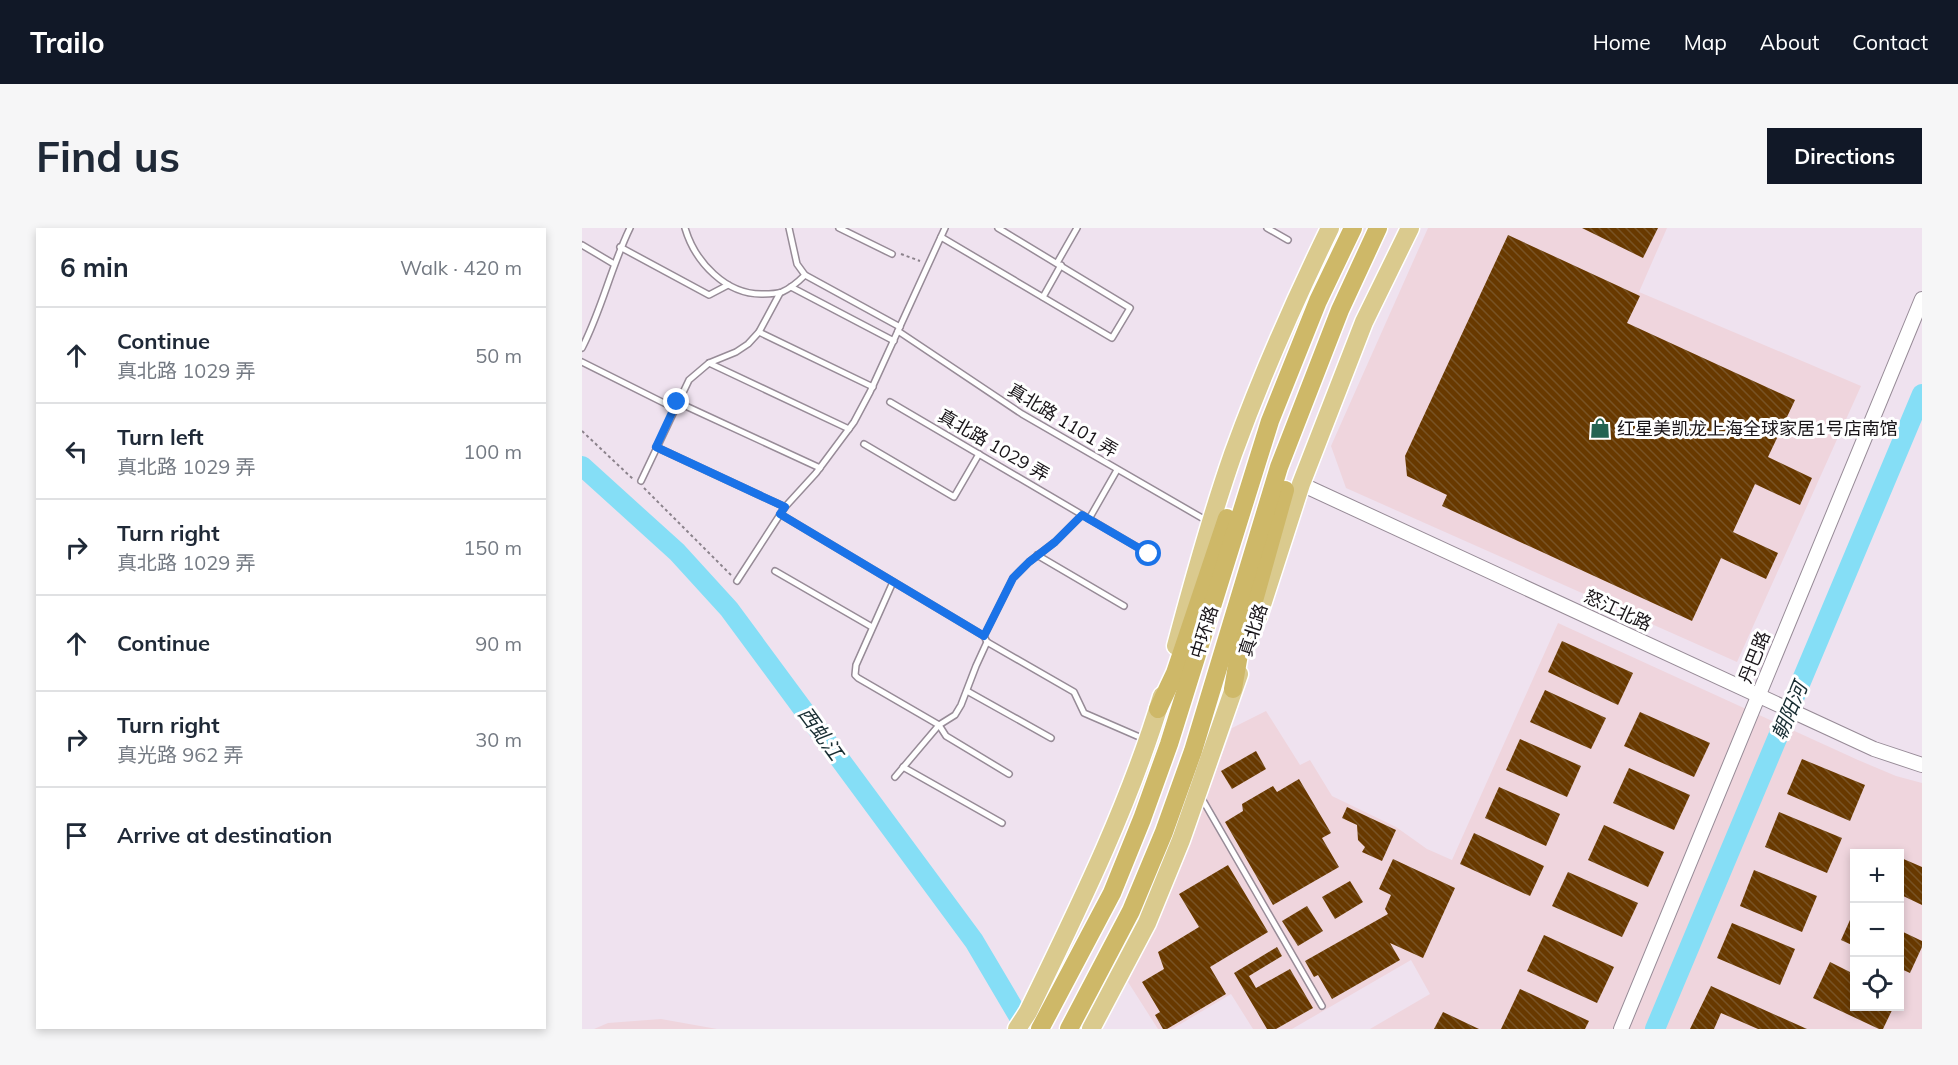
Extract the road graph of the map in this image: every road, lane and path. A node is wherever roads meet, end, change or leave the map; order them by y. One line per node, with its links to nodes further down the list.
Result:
1 (630, 228): 16 (lane)
2 (685, 228): 22 (lane)
3 (789, 228): 21 (lane)
4 (839, 228): 17 (lane)
5 (945, 228): 13 (lane)
6 (998, 228): 19 (lane)
7 (1077, 228): 19 (lane)
8 (1268, 228): 14 (lane)
9 (1330, 228): 51 (main road)
10 (1353, 228): 37 (highway, 中环路)
11 (1378, 228): 27 (highway, 中环路)
12 (1410, 228): 46 (main road, 真北路)
13 (941, 237): 20 (lane); 25 (lane)
14 (1288, 240)
15 (582, 245): 18 (lane)
16 (621, 247): 18 (lane); 22 (lane)
17 (892, 254): 20 (path)
18 (614, 264): 31 (lane)
19 (1059, 264): 25 (lane); 25 (lane)
20 (928, 265): 28 (lane)
21 (805, 275): 23 (lane); 28 (lane, 真北路 1101 弄)
22 (728, 285): 24 (lane)
23 (791, 287): 24 (lane); 30 (lane)
24 (780, 293): 29 (lane)
25 (1043, 297)
26 (1922, 299): 63 (street, 丹巴路)
27 (1340, 310): 61 (highway); 77 (highway, 中环路)
28 (899, 329): 30 (lane); 44 (lane, 真北路 1101 弄)
29 (759, 332): 33 (lane); 34 (lane)
30 (894, 341): 34 (lane)
31 (582, 348)
32 (582, 362): 36 (lane)
33 (709, 363): 36 (lane); 38 (lane)
34 (873, 387): 38 (lane)
35 (890, 402): 42 (lane, 真北路 1029 弄)
36 (676, 405): 41 (lane); 43 (lane)
37 (1270, 421): 64 (highway); 76 (highway, 中环路)
38 (849, 429): 43 (lane)
39 (582, 431): 45 (path)
40 (864, 444): 42 (lane)
41 (656, 447): 45 (lane); 47 (lane)
42 (979, 454): 49 (lane, 真北路 1029 弄)
43 (820, 468): 47 (lane)
44 (1116, 472): 50 (lane); 51 (lane, 真北路 1101 弄)
45 (641, 481): 55 (path)
46 (1301, 483): 61 (main road, 真北路); 63 (street, 怒江北路)
47 (785, 507): 48 (lane)
48 (780, 514): 55 (lane); 56 (lane)
49 (1082, 515): 50 (lane, 真北路 1029 弄); 53 (lane)
50 (1089, 519): 52 (lane, 真北路 1029 弄)
51 (1211, 524): 64 (main road)
52 (1149, 554)
53 (1037, 555): 57 (lane); 59 (lane)
54 (774, 571): 58 (lane)
55 (737, 581)
56 (893, 582): 58 (lane); 59 (lane)
57 (1124, 606)
58 (872, 627): 65 (lane)
59 (984, 636): 60 (lane)
60 (987, 642): 62 (lane); 67 (lane)
61 (1233, 689): 72 (main road, 真北路)
62 (967, 690): 65 (lane); 66 (lane)
63 (1758, 695): 68 (street, 怒江北路); 79 (street, 丹巴路)
64 (1158, 709): 67 (main road)
65 (939, 725): 69 (lane); 70 (lane)
66 (1051, 738)
67 (1147, 740): 75 (main road)
68 (1922, 765)
69 (903, 767): 71 (lane); 73 (lane)
70 (1010, 774)
71 (895, 777)
72 (1198, 793): 74 (lane); 78 (main road, 真北路)
73 (1002, 823)
74 (1322, 1006)
75 (1017, 1029)
76 (1041, 1029)
77 (1068, 1029)
78 (1091, 1029)
79 (1621, 1029)

